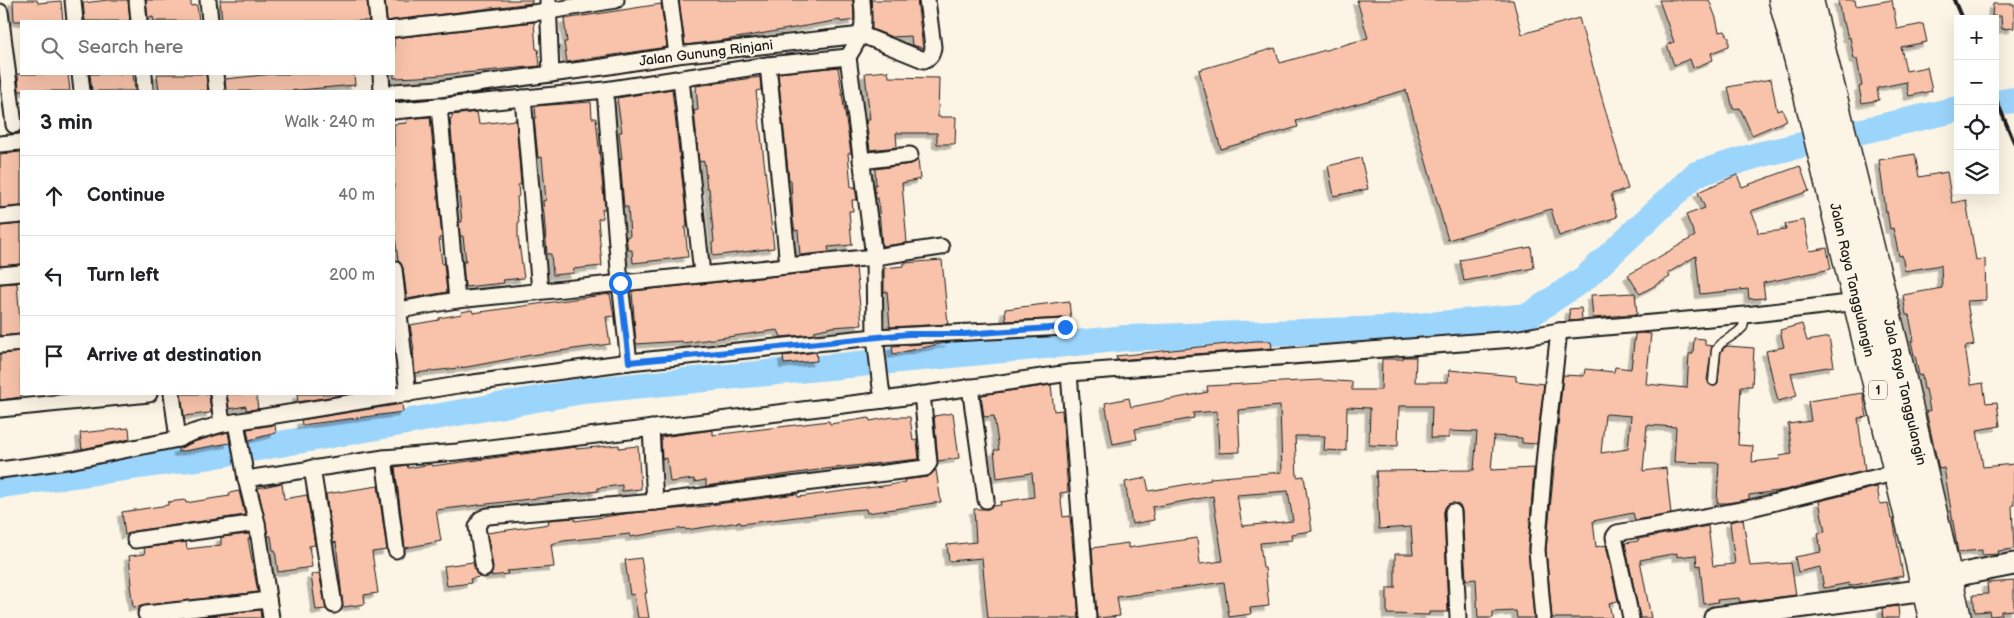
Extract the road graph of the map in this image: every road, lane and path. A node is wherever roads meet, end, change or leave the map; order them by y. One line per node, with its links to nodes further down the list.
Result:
1 (73, 0): 13 (street)
2 (137, 0): 14 (street)
3 (208, 0): 15 (street)
4 (376, 0): 16 (street)
5 (616, 0): 11 (street)
6 (670, 0): 19 (street)
7 (862, 0): 18 (street)
8 (927, 0): 18 (street)
9 (1783, 0): 36 (highway, Jalan Raya Tanggulangin / 1)
10 (1809, 0): 36 (highway, 1)
11 (548, 5): 17 (street); 22 (street)
12 (0, 12): 38 (street)
13 (75, 20)
14 (139, 20)
15 (210, 20)
16 (378, 20)
17 (395, 29)
18 (862, 35): 19 (street, Jalan Gunung Rinjani); 20 (street)
19 (677, 55): 22 (street, Jalan Gunung Rinjani)
20 (848, 57): 21 (street); 42 (street)
21 (768, 65): 27 (street); 47 (street)
22 (551, 74): 33 (street, Jalan Gunung Rinjani)
23 (80, 75): 28 (street)
24 (144, 75): 29 (street)
25 (215, 75): 30 (street)
26 (381, 75): 31 (street)
27 (681, 79): 32 (street); 49 (street)
28 (82, 90)
29 (145, 90)
30 (217, 90)
31 (382, 90)
32 (605, 90): 34 (street); 52 (street)
33 (395, 92)
34 (523, 98): 35 (street); 53 (street)
35 (439, 106): 37 (street); 54 (street)
36 (1824, 109): 55 (highway, Jalan Raya Tanggulangin / 1); 63 (highway, Jala Raya Tanggulangin / 1)
37 (395, 110)
38 (12, 125)
39 (20, 142): 40 (street)
40 (0, 144)
41 (910, 154): 42 (street)
42 (861, 161): 46 (street)
43 (20, 215): 44 (street)
44 (0, 217)
45 (941, 247): 46 (street)
46 (874, 256): 47 (street); 60 (street)
47 (788, 265): 49 (street)
48 (20, 273): 50 (street)
49 (702, 274): 52 (street)
50 (0, 275)
51 (395, 283): 56 (street)
52 (620, 283): 53 (street); 64 (street)
53 (540, 291): 54 (street)
54 (457, 300): 56 (street)
55 (1857, 302): 57 (street); 63 (highway, Jalan Raya Tanggulangin / 1)
56 (397, 311): 68 (street)
57 (1745, 315): 59 (street); 66 (lane)
58 (1065, 327): 60 (street)
59 (1559, 331): 65 (street); 98 (street)
60 (875, 337): 64 (street); 69 (street)
61 (20, 342): 62 (street)
62 (0, 345)
63 (1884, 358): 81 (highway, Jalan Raya Tanggulangin / 1); 91 (highway, Jala Raya Tanggulangin / 1)
64 (629, 362): 68 (street)
65 (1069, 373): 67 (street); 96 (street)
66 (1713, 381)
67 (970, 387): 70 (street); 83 (street)
68 (408, 394): 75 (street)
69 (882, 394): 70 (street); 76 (street)
70 (922, 394): 84 (street)
71 (139, 395): 74 (street)
72 (172, 395): 77 (street)
73 (218, 395): 75 (street)
74 (0, 409)
75 (229, 423): 77 (street); 82 (street)
76 (651, 428): 78 (street); 84 (street)
77 (178, 440): 80 (street)
78 (384, 458): 79 (street); 88 (street)
79 (312, 468): 82 (street); 93 (street)
80 (0, 470)
81 (1898, 472): 91 (highway, Jalan Raya Tanggulangin / 1); 99 (street)
82 (245, 476): 86 (street)
83 (986, 500)
84 (655, 502): 90 (street)
85 (1453, 512): 97 (street)
86 (257, 524): 87 (street); 92 (street)
87 (135, 540)
88 (396, 550)
89 (2014, 564): 91 (street)
90 (484, 569)
91 (1937, 583): 100 (street); 101 (highway, Jalan Raya Tanggulangin / 1); 102 (highway, Jala Raya Tanggulangin / 1)
92 (268, 600): 94 (street); 95 (street)
93 (334, 605)
94 (146, 614)
95 (271, 618)
96 (1088, 618)
97 (1458, 618)
98 (1543, 618)
99 (1631, 618)
100 (1715, 618)
101 (1934, 618)
102 (1957, 618)

